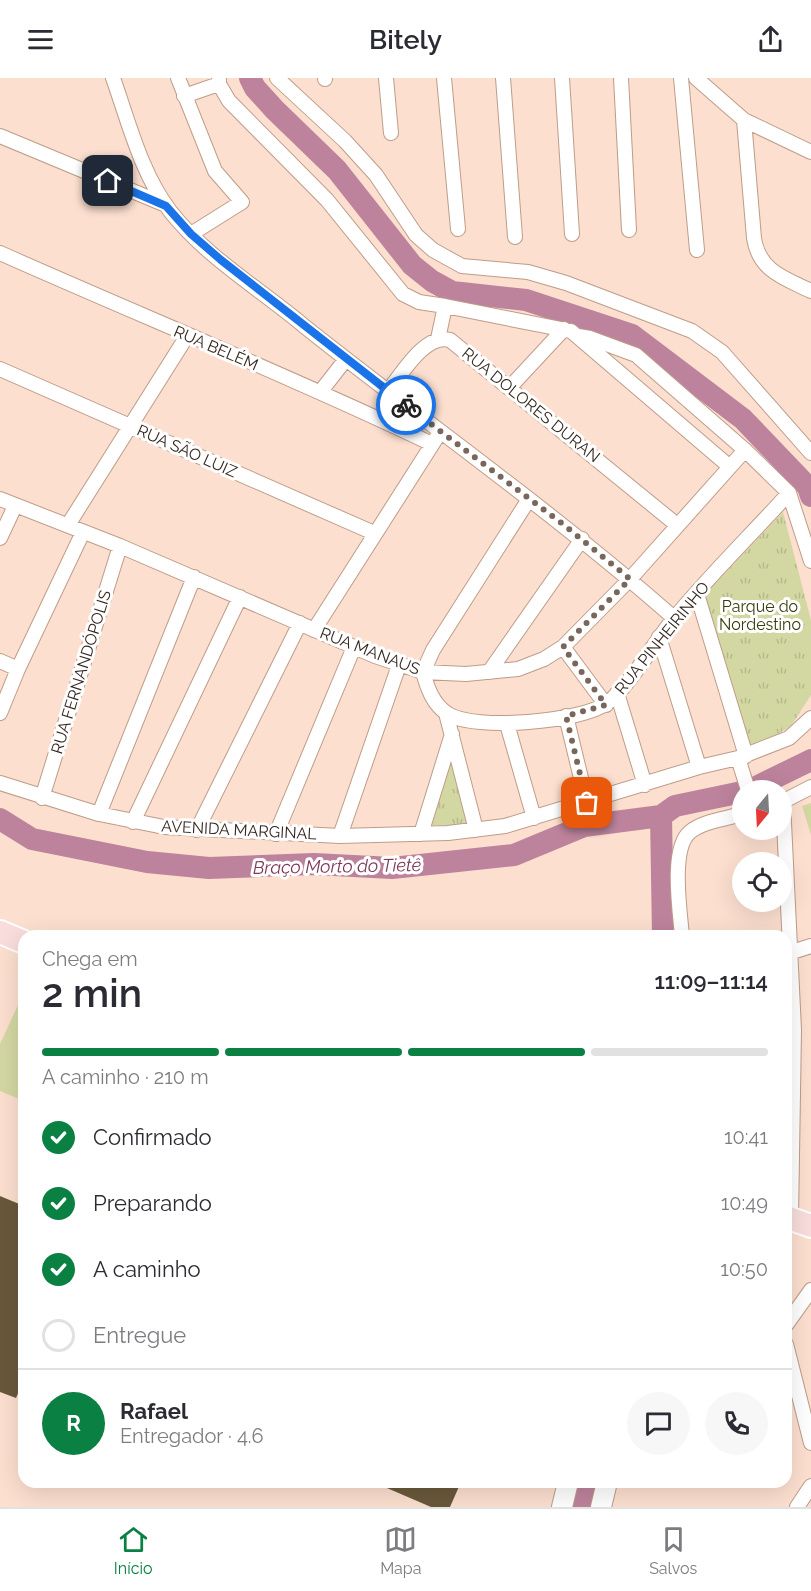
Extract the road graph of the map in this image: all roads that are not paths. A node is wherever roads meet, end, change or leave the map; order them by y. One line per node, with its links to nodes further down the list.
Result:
1 (113, 78): 17 (street)
2 (178, 78): 12 (street)
3 (277, 78): 39 (street)
4 (386, 78): 14 (street)
5 (444, 78): 18 (street)
6 (503, 78): 22 (street)
7 (562, 78): 21 (street)
8 (621, 78): 19 (street)
9 (681, 78): 23 (street)
10 (696, 78): 13 (street)
11 (219, 81): 12 (street); 26 (street)
12 (184, 96): 20 (street)
13 (744, 120): 16 (street); 25 (street)
14 (391, 133)
15 (0, 136): 17 (street)
16 (811, 152)
17 (166, 206): 20 (street)
18 (458, 229)
19 (629, 230)
20 (191, 234): 31 (street)
21 (572, 234)
22 (515, 237)
23 (697, 250)
24 (0, 253): 28 (street, RUA BELÉM)
25 (809, 285)
26 (445, 306): 27 (street); 30 (street)
27 (564, 329): 29 (street); 33 (street)
28 (187, 336): 34 (street, RUA BELÉM); 36 (street)
29 (578, 336): 38 (street); 40 (street)
30 (438, 339): 33 (street, RUA DOLORES DURAN); 35 (street)
31 (346, 359): 34 (street); 35 (street)
32 (0, 369): 36 (street, RUA SÃO LUIZ)
33 (510, 387): 46 (street, RUA DOLORES DURAN)
34 (321, 391): 37 (street, RUA BELÉM)
35 (388, 391): 37 (street)
36 (132, 426): 45 (street); 48 (street, RUA SÃO LUIZ)
37 (436, 438): 43 (street); 48 (street)
38 (745, 450): 40 (street, RUA MANAUS); 41 (street)
39 (811, 453)
40 (730, 467): 46 (street, RUA MANAUS)
41 (789, 493): 52 (street); 55 (street, RUA PINHEIRINHO)
42 (0, 499): 44 (street, RUA MANAUS)
43 (529, 499): 50 (street); 66 (street)
44 (15, 506): 45 (street, RUA MANAUS); 49 (street)
45 (68, 525): 47 (street, RUA MANAUS)
46 (677, 525): 54 (street, RUA MANAUS)
47 (83, 532): 51 (street, RUA MANAUS); 65 (street)
48 (374, 533): 59 (street)
49 (0, 538)
50 (582, 539): 54 (street); 67 (street)
51 (120, 546): 53 (street, RUA MANAUS); 83 (street, RUA FERNANDÓPOLIS)
52 (811, 561)
53 (194, 577): 56 (street, RUA MANAUS); 85 (street)
54 (630, 579): 57 (street); 62 (street, RUA MANAUS)
55 (697, 594): 57 (street, RUA PINHEIRINHO); 76 (street)
56 (240, 597): 58 (street, RUA MANAUS); 88 (street)
57 (674, 618): 60 (street, RUA PINHEIRINHO)
58 (300, 624): 59 (street, RUA MANAUS); 89 (street)
59 (314, 630): 61 (street, RUA MANAUS)
60 (659, 637): 68 (street, RUA PINHEIRINHO); 77 (street)
61 (354, 647): 64 (street, RUA MANAUS); 91 (street)
62 (563, 647): 67 (street, RUA MANAUS); 69 (street)
63 (0, 661): 65 (street)
64 (399, 665): 66 (street, RUA MANAUS); 93 (street)
65 (18, 669): 70 (street)
66 (423, 672): 67 (street, RUA MANAUS); 71 (street)
67 (489, 672)
68 (617, 693): 69 (street, RUA PINHEIRINHO); 80 (street)
69 (606, 705): 72 (street, RUA PINHEIRINHO)
70 (0, 713)
71 (446, 713): 74 (street, RUA PINHEIRINHO); 75 (street)
72 (566, 716): 74 (street, RUA PINHEIRINHO); 84 (street)
73 (811, 718): 76 (street, AVENIDA MARGINAL)
74 (507, 724): 87 (street)
75 (452, 732): 90 (street); 92 (street)
76 (742, 757): 77 (street, AVENIDA MARGINAL); 78 (street)
77 (699, 767): 80 (street, AVENIDA MARGINAL)
78 (746, 780)
79 (0, 783): 83 (street, AVENIDA MARGINAL)
80 (645, 785): 84 (street, AVENIDA MARGINAL)
81 (811, 788): 82 (street)
82 (792, 797)
83 (42, 798): 85 (street, AVENIDA MARGINAL)
84 (587, 803): 87 (street, AVENIDA MARGINAL)
85 (99, 814): 88 (street, AVENIDA MARGINAL)
86 (732, 817): 95 (street)
87 (534, 818): 90 (street, AVENIDA MARGINAL)
88 (133, 822): 89 (street, AVENIDA MARGINAL)
89 (197, 830): 91 (street, AVENIDA MARGINAL)
90 (476, 830): 92 (street, AVENIDA MARGINAL)
91 (276, 834): 93 (street, AVENIDA MARGINAL)
92 (421, 834): 93 (street, AVENIDA MARGINAL)
93 (340, 836)
94 (785, 840): 96 (street)
95 (682, 930)
96 (791, 930)
97 (0, 932): 98 (main road)
98 (18, 940)
99 (811, 946): 100 (street)
100 (792, 952): 101 (street)
101 (796, 1220)
102 (811, 1290): 103 (street)
103 (792, 1317)
104 (792, 1368): 105 (street)
105 (811, 1443)
106 (811, 1486): 111 (street)
107 (567, 1488): 109 (street)
108 (606, 1488): 110 (street)
109 (562, 1507)
110 (601, 1507)
111 (797, 1507)

